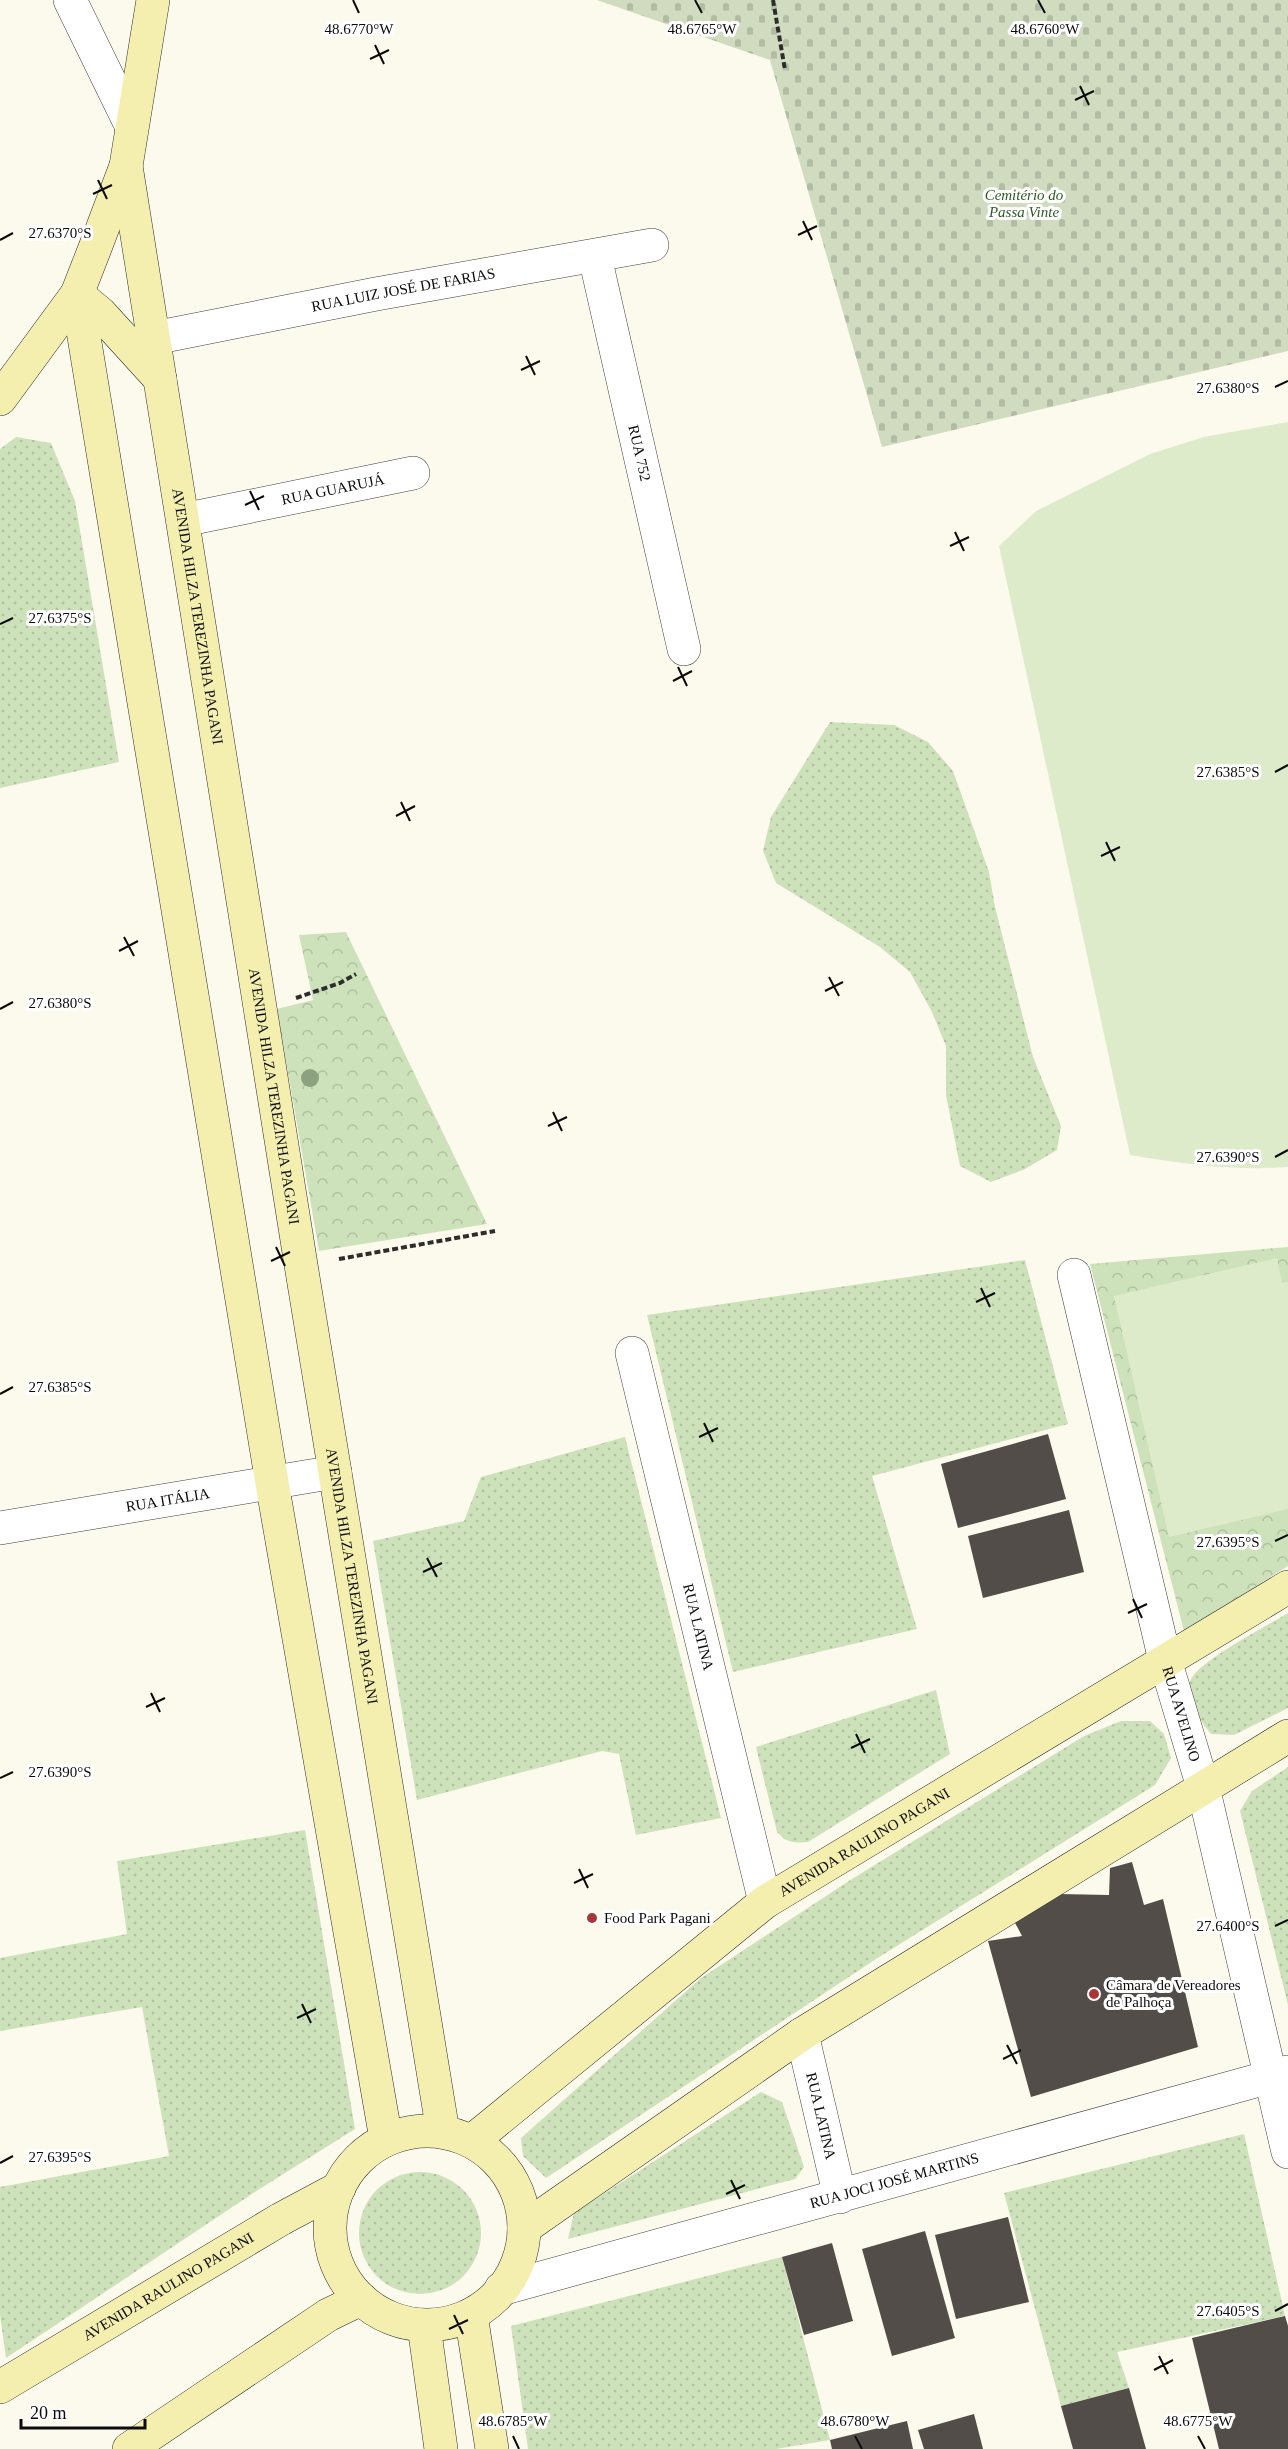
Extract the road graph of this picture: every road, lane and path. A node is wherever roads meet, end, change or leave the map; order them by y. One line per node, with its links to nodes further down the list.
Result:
1 (70, 0): 5 (street)
2 (153, 0): 5 (main road)
3 (773, 0): 4 (path)
4 (785, 70)
5 (131, 125): 6 (main road)
6 (126, 166): 9 (main road); 10 (main road, AVENIDA HILZA TEREZINHA PAGANI)
7 (652, 246): 8 (street, RUA LUIZ JOSÉ DE FARIAS)
8 (595, 257): 10 (street, RUA LUIZ JOSÉ DE FARIAS); 15 (street, RUA 752)
9 (77, 294): 11 (main road); 12 (main road); 23 (main road)
10 (154, 338): 11 (main road, AVENIDA HILZA TEREZINHA PAGANI)
11 (160, 379): 14 (main road, AVENIDA HILZA TEREZINHA PAGANI)
12 (0, 399)
13 (413, 473): 14 (street, RUA GUARUJÁ)
14 (183, 520): 17 (main road, AVENIDA HILZA TEREZINHA PAGANI)
15 (684, 649)
16 (357, 974): 17 (path)
17 (260, 1005): 19 (main road, AVENIDA HILZA TEREZINHA PAGANI)
18 (495, 1231): 19 (path)
19 (301, 1265): 22 (main road, AVENIDA HILZA TEREZINHA PAGANI)
20 (1074, 1275): 26 (street, RUA AVELINO)
21 (632, 1353): 29 (street, RUA LATINA)
22 (335, 1472): 23 (street, RUA ITÁLIA); 32 (main road, AVENIDA HILZA TEREZINHA PAGANI)
23 (272, 1483): 24 (street, RUA ITÁLIA); 33 (main road)
24 (0, 1528)
25 (1288, 1587): 26 (main road, AVENIDA RAULINO PAGANI)
26 (1165, 1660): 28 (street, RUA AVELINO); 29 (main road, AVENIDA RAULINO PAGANI)
27 (1288, 1736): 28 (main road)
28 (1203, 1787): 30 (main road); 31 (street, RUA AVELINO)
29 (765, 1902): 32 (main road, AVENIDA RAULINO PAGANI)
30 (802, 2034): 36 (street, RUA LATINA); 37 (main road)
31 (1279, 2075): 34 (street, RUA AVELINO); 36 (street, RUA JOCI JOSÉ MARTINS)
32 (458, 2136): 33 (main road); 37 (main road)
33 (386, 2139): 35 (main road)
34 (1288, 2152)
35 (339, 2188): 39 (main road); 42 (main road, AVENIDA RAULINO PAGANI)
36 (840, 2197): 38 (street, RUA JOCI JOSÉ MARTINS)
37 (524, 2228): 38 (main road)
38 (501, 2289): 40 (main road)
39 (361, 2300): 41 (main road); 43 (main road)
40 (471, 2315): 41 (main road); 45 (main road)
41 (424, 2326): 44 (main road)
42 (0, 2387)
43 (129, 2449)
44 (441, 2449)
45 (492, 2449)

